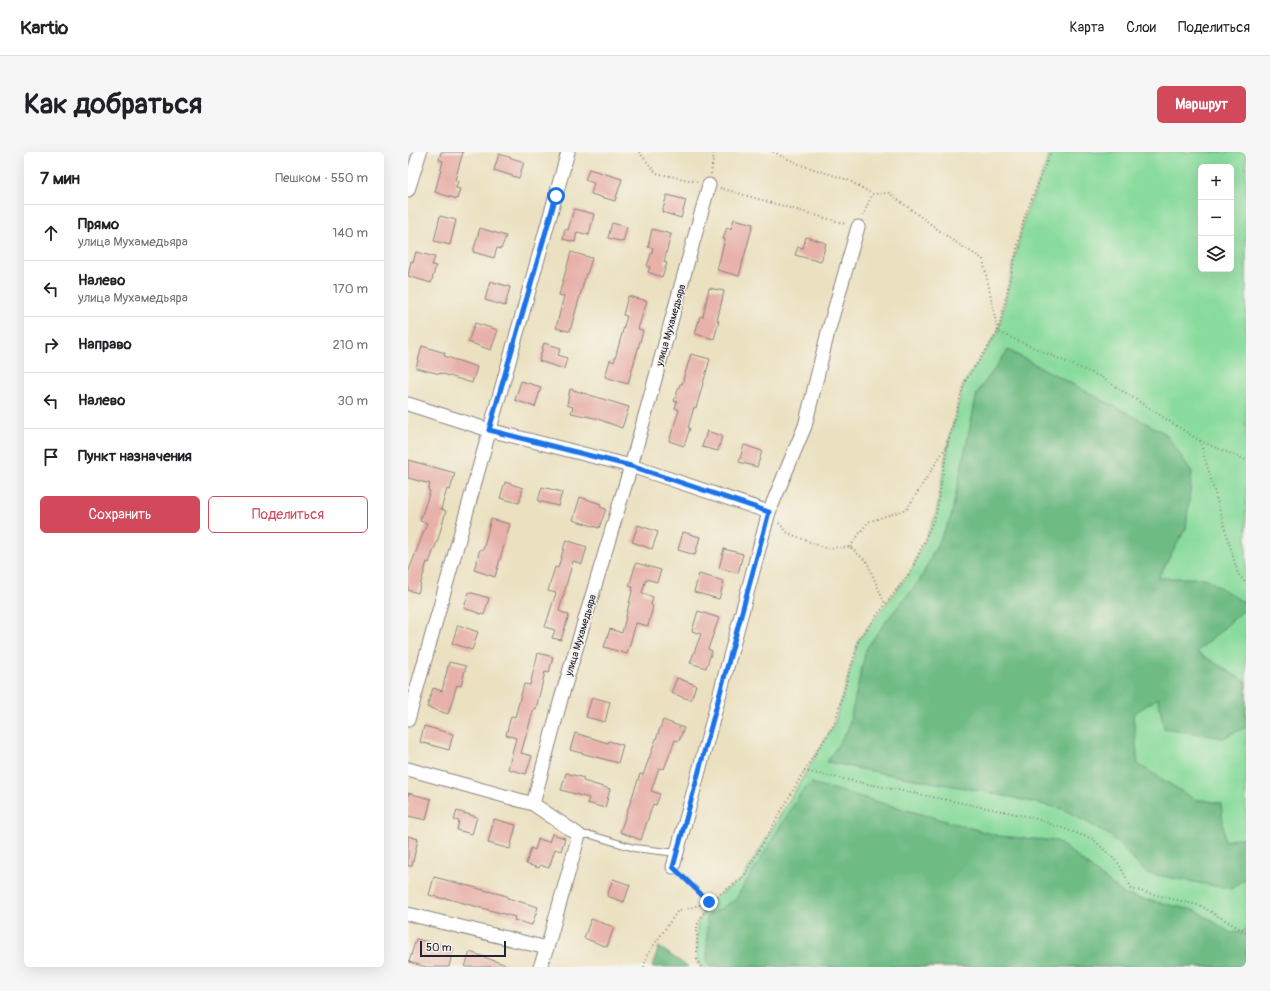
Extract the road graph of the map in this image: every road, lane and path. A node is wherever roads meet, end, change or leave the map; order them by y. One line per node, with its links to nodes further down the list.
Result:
1 (420, 152): 8 (street)
2 (568, 152): 13 (street)
3 (639, 152): 7 (path)
4 (714, 152): 7 (path)
5 (773, 152): 9 (path)
6 (1051, 152): 11 (path)
7 (709, 185): 10 (path); 17 (street, улица Мухамедьяра)
8 (408, 190)
9 (872, 194): 10 (path); 11 (path)
10 (858, 227): 18 (street)
11 (998, 332): 14 (path); 15 (path)
12 (408, 404): 13 (street)
13 (489, 430): 17 (street); 22 (street)
14 (1200, 441): 16 (path); 20 (path)
15 (948, 443): 19 (path); 21 (path)
16 (1246, 460)
17 (631, 466): 18 (street); 25 (street, улица Мухамедьяра)
18 (769, 512): 19 (path); 27 (street)
19 (850, 547): 21 (path)
20 (1246, 583)
21 (885, 604): 24 (path)
22 (408, 720)
23 (408, 770): 25 (street)
24 (804, 771): 29 (path); 31 (path)
25 (533, 804): 26 (street)
26 (578, 835): 27 (lane); 32 (street)
27 (677, 853): 28 (street)
28 (673, 867): 29 (path)
29 (709, 902): 34 (path); 35 (path)
30 (408, 914): 32 (street)
31 (1246, 933)
32 (547, 948): 33 (street)
33 (540, 967)
34 (644, 967)
35 (701, 967)

